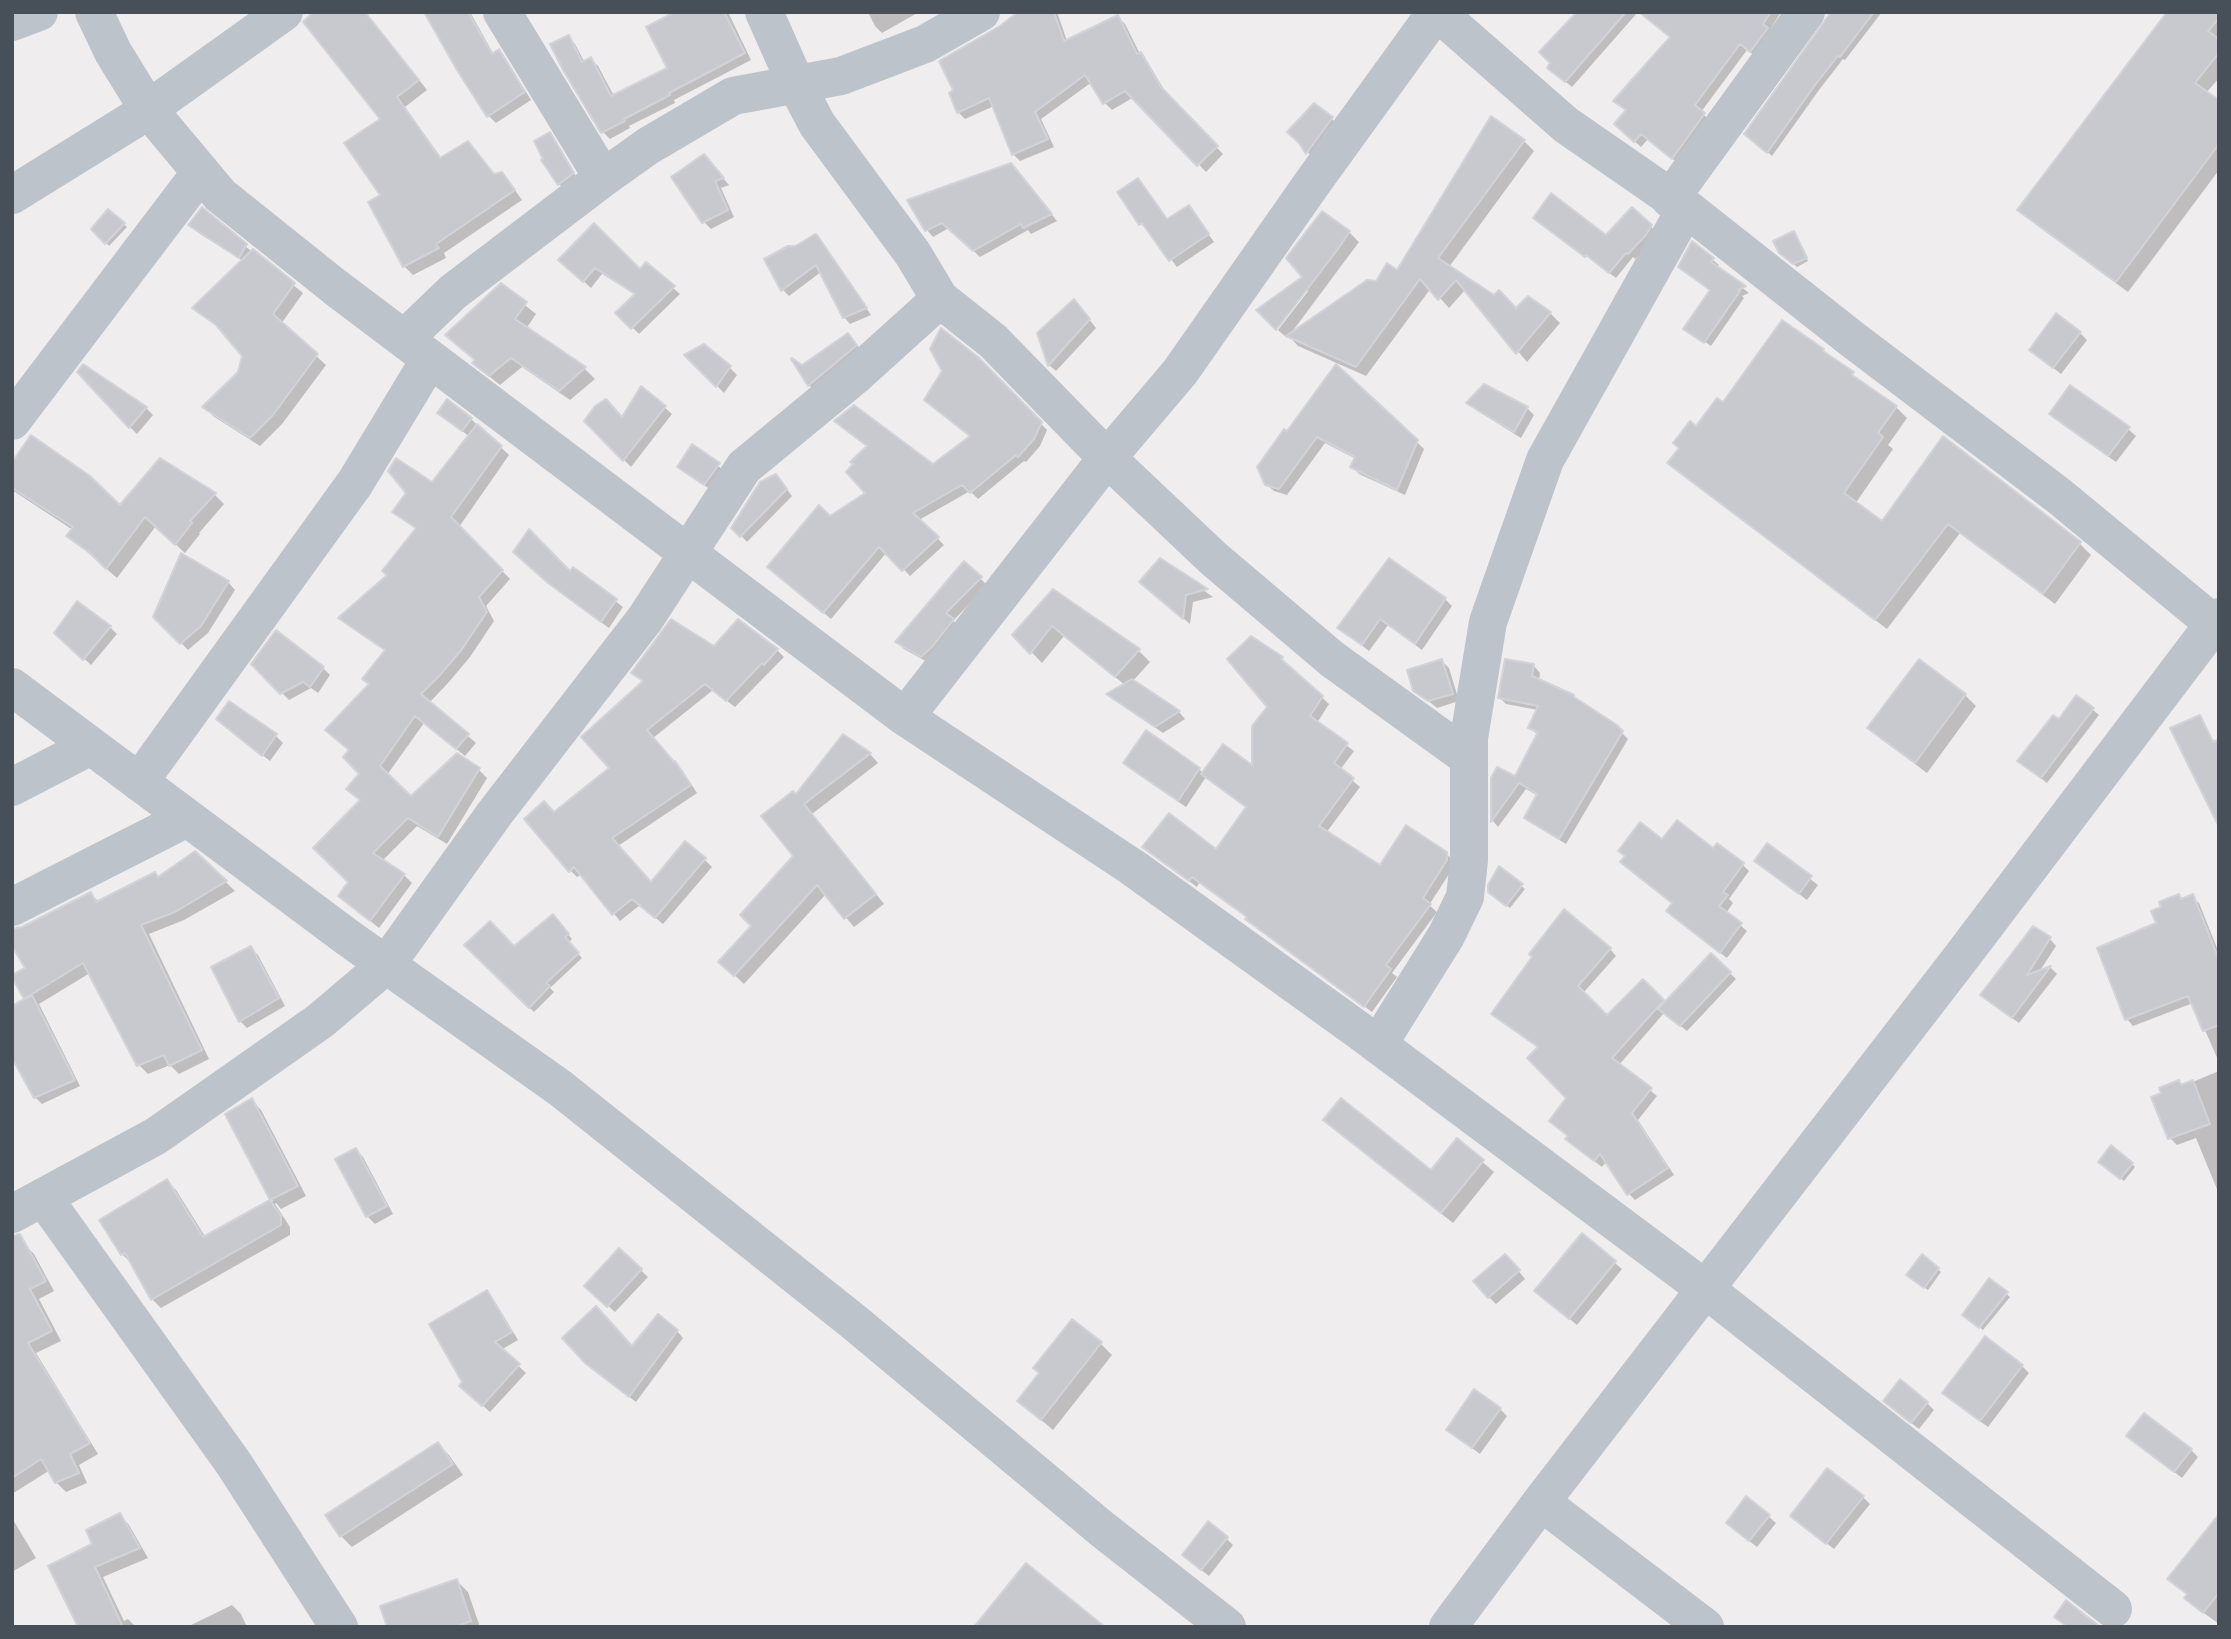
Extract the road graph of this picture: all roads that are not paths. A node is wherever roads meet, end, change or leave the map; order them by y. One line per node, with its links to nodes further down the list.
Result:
1 (38, 12): 9 (street)
2 (94, 12): 11 (street)
3 (284, 12): 11 (street)
4 (502, 12): 13 (street)
5 (764, 12): 10 (street)
6 (981, 12): 10 (street)
7 (1437, 12): 15 (street); 19 (street)
8 (1806, 12): 15 (street)
9 (12, 22)
10 (796, 84): 13 (street); 16 (street)
11 (148, 109): 12 (street); 14 (street)
12 (201, 172): 17 (street); 18 (street)
13 (603, 178): 17 (street)
14 (12, 195)
15 (1678, 204): 21 (street); 25 (street)
16 (940, 299): 19 (street); 20 (street)
17 (417, 349): 20 (street); 26 (street)
18 (12, 421)
19 (1107, 458): 23 (street); 25 (street)
20 (688, 555): 23 (street); 30 (street)
21 (2217, 623): 33 (street)
22 (12, 687): 24 (street)
23 (905, 718): 31 (street)
24 (91, 746): 26 (street); 27 (street)
25 (1469, 758): 31 (street)
26 (139, 782): 28 (street)
27 (12, 787)
28 (187, 818): 29 (street); 30 (street)
29 (12, 907)
30 (386, 965): 32 (street); 37 (street)
31 (1378, 1045): 33 (street)
32 (28, 1206): 36 (street)
33 (1704, 1288): 34 (street); 35 (street)
34 (1541, 1502): 38 (street); 39 (street)
35 (2113, 1609)
36 (338, 1627)
37 (1227, 1627)
38 (1448, 1627)
39 (1705, 1627)

